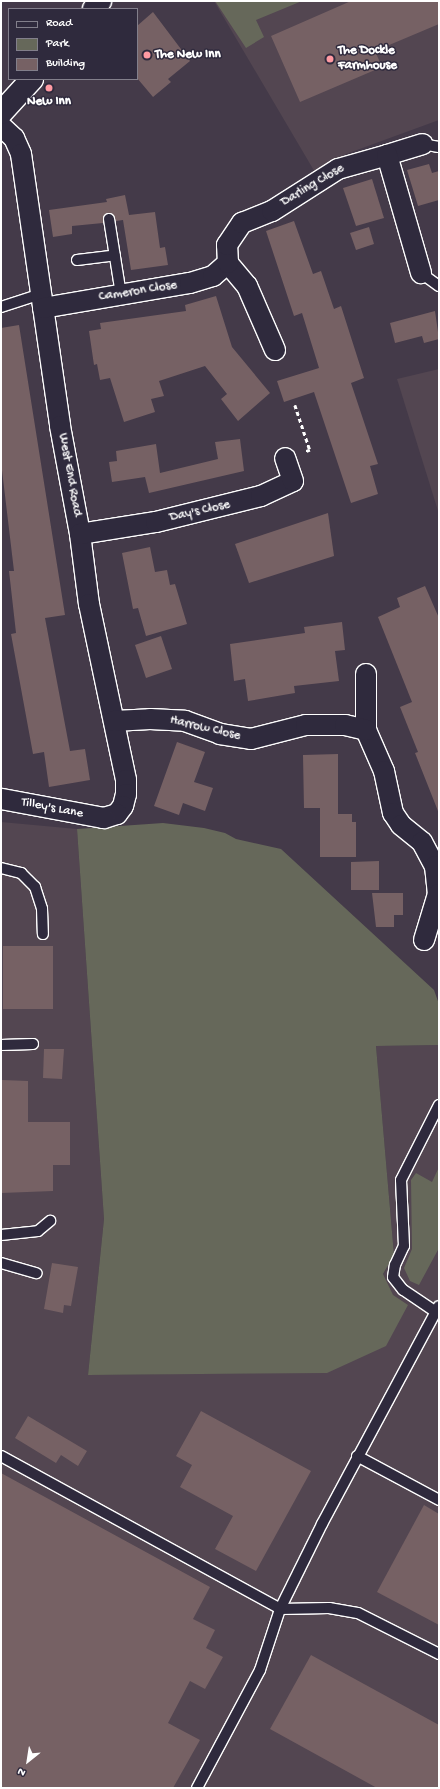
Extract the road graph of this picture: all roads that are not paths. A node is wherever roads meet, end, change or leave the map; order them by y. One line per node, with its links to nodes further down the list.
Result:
1 (31, 80): 2 (main road)
2 (1, 113)
3 (1, 126): 13 (street, West End Road)
4 (431, 145): 5 (street, Darling Close)
5 (387, 155): 9 (street, Darling Close); 10 (street)
6 (109, 219): 7 (lane)
7 (115, 255): 8 (lane); 12 (lane)
8 (77, 260)
9 (228, 263): 12 (street, Cameron Close); 15 (street)
10 (421, 273): 11 (lane)
11 (439, 286)
12 (121, 295): 13 (street, Cameron Close)
13 (42, 301): 14 (lane); 17 (street, West End Road)
14 (1, 307)
15 (275, 350)
16 (285, 458): 17 (street, Day's Close)
17 (80, 534): 19 (street, West End Road)
18 (366, 674): 20 (street)
19 (114, 721): 20 (street, Harrow Close); 22 (street, West End Road)
20 (366, 730): 25 (street)
21 (1, 801): 22 (street, Tilley's Lane)
22 (104, 818)
23 (1, 868): 24 (lane)
24 (43, 934)
25 (424, 940)
26 (33, 1044): 27 (lane)
27 (1, 1045)
28 (439, 1105): 33 (lane)
29 (50, 1221): 30 (lane)
30 (1, 1235)
31 (1, 1263): 32 (lane)
32 (37, 1273)
33 (438, 1309): 35 (lane)
34 (1, 1456): 37 (lane)
35 (357, 1456): 36 (lane); 37 (lane)
36 (439, 1500)
37 (280, 1609): 38 (lane); 39 (lane)
38 (439, 1654)
39 (197, 1788)

